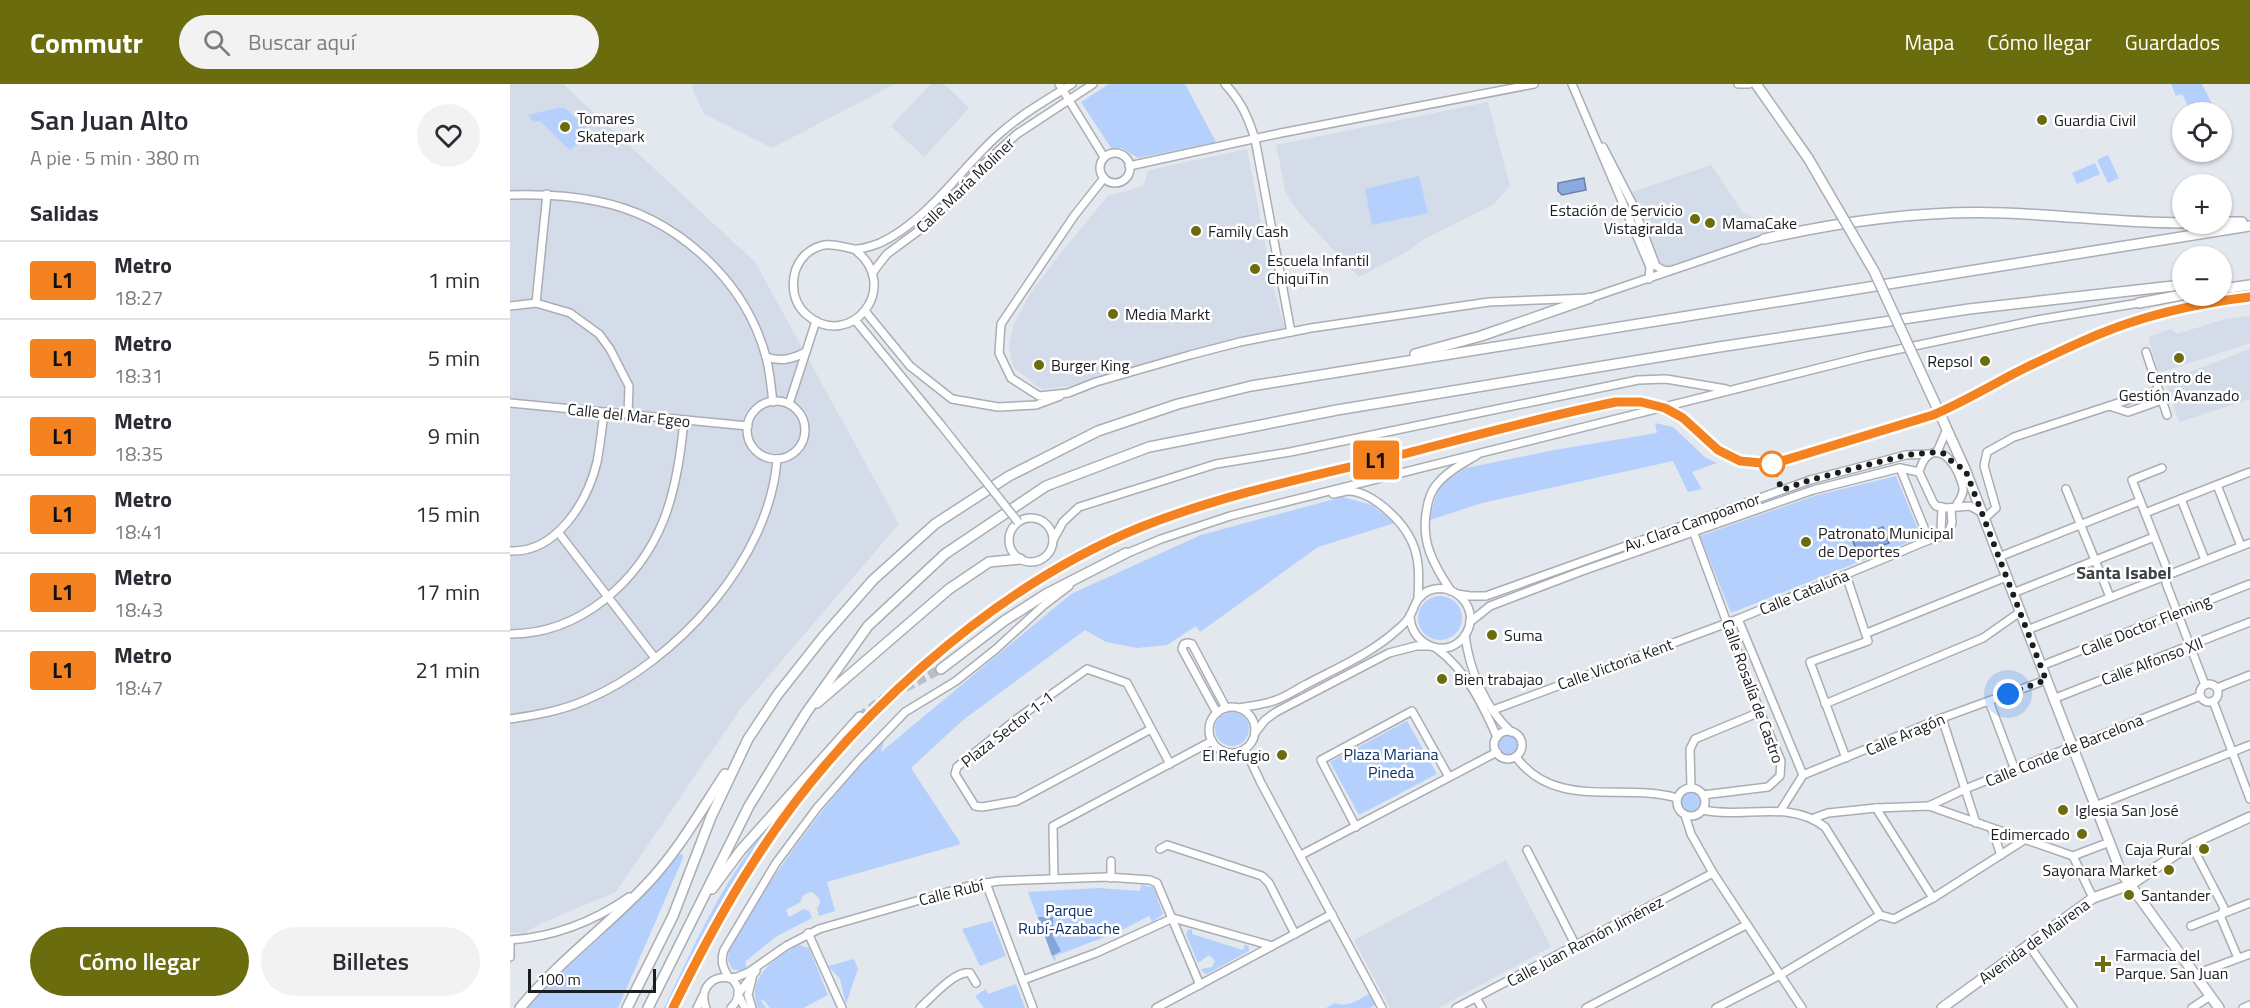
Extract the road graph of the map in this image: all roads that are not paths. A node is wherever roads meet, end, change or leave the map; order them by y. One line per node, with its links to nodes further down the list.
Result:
1 (1072, 84): 9 (street, Calle María Moliner)
2 (1093, 84): 10 (street, Calle María Moliner)
3 (1225, 84): 12 (street)
4 (1534, 84): 12 (street)
5 (1572, 84): 11 (street)
6 (1738, 84): 7 (street)
7 (1749, 84)
8 (1756, 84): 56 (main road, bridge)
9 (1061, 87): 10 (street); 22 (street, Calle María Moliner)
10 (1068, 100): 13 (street); 23 (street, Calle María Moliner)
11 (1594, 136): 24 (street); 25 (street)
12 (1255, 139): 14 (street); 38 (street)
13 (1104, 158): 14 (street); 15 (street)
14 (1129, 166): 15 (street)
15 (1104, 178): 45 (street)
16 (547, 194): 17 (street); 32 (street); 41 (street)
17 (510, 195)
18 (2172, 222): 21 (main road)
19 (2232, 223): 20 (main road)
20 (2250, 224): 42 (main road)
21 (1764, 239): 24 (street)
22 (854, 249): 23 (street); 37 (street)
23 (873, 272): 35 (street)
24 (1671, 272): 25 (street)
25 (1649, 279): 31 (street)
26 (2232, 282): 27 (main road)
27 (2250, 283): 29 (main road)
28 (2172, 286): 128 (main road)
29 (2232, 287)
30 (2172, 297): 33 (main road)
31 (1590, 298): 38 (street); 42 (main road)
32 (536, 303): 34 (street); 52 (street)
33 (2139, 303): 43 (street)
34 (510, 306)
35 (866, 311): 36 (street); 45 (street)
36 (855, 320): 37 (street); 75 (street, bridge)
37 (816, 321): 39 (street)
38 (1291, 332): 45 (street)
39 (806, 352): 41 (street); 49 (street)
40 (2146, 352): 44 (street)
41 (766, 357): 47 (street)
42 (1366, 367): 137 (main road)
43 (1731, 389): 57 (street); 81 (street)
44 (2158, 390): 46 (street); 50 (street)
45 (1068, 393)
46 (2162, 400): 50 (street); 53 (street)
47 (773, 402): 49 (street); 55 (street)
48 (510, 403): 51 (street, Calle del Mar Egeo)
49 (789, 405): 59 (street)
50 (2109, 406): 74 (street)
51 (604, 412): 52 (street, Calle del Mar Egeo); 78 (street)
52 (628, 414): 54 (street, Calle del Mar Egeo)
53 (2167, 416)
54 (684, 420): 55 (street, Calle del Mar Egeo); 97 (street)
55 (747, 426): 59 (street)
56 (1946, 427): 58 (street); 60 (street); 63 (main road)
57 (1482, 452): 73 (street); 94 (street)
58 (1934, 453): 60 (street); 64 (street); 94 (street, Av. Clara Campoamor)
59 (777, 459): 112 (street)
60 (1953, 462): 63 (main road); 71 (street)
61 (1900, 468): 64 (street, Av. Clara Campoamor); 77 (street, Av. Clara Campoamor); 80 (street)
62 (2162, 468): 69 (street)
63 (1965, 469): 74 (main road)
64 (1919, 472): 70 (street)
65 (2250, 472): 66 (street)
66 (2217, 485): 68 (street); 83 (street)
67 (2066, 489): 76 (street)
68 (2181, 499): 72 (street); 89 (street)
69 (2140, 501): 72 (street); 76 (street)
70 (1942, 507): 71 (street); 80 (street)
71 (1954, 507): 74 (street); 80 (street)
72 (2145, 513): 79 (street)
73 (1239, 514): 85 (street); 98 (street)
74 (1983, 516): 86 (main road)
75 (1018, 522): 81 (street); 87 (street)
76 (2080, 525): 86 (street); 88 (street)
77 (1693, 531): 103 (street, Av. Clara Campoamor); 104 (street, Calle Rosalía de Castro)
78 (558, 532): 84 (street); 97 (street)
79 (2154, 537): 88 (street); 90 (street)
80 (1933, 539): 91 (street, Calle Cataluña)
81 (1053, 540): 87 (street)
82 (2250, 543): 83 (street)
83 (2241, 546): 89 (street)
84 (510, 551)
85 (1126, 553): 114 (main road); 206 (street)
86 (1999, 556): 92 (main road)
87 (1020, 559): 128 (main road)
88 (2094, 560): 95 (street); 96 (street)
89 (2205, 560): 90 (street)
90 (2169, 574): 96 (street); 100 (street)
91 (1846, 575): 102 (street, Calle Cataluña); 109 (street)
92 (2006, 577): 95 (main road); 109 (street)
93 (2250, 584): 100 (street, Calle Doctor Fleming)
94 (1454, 592): 98 (street); 103 (street)
95 (2013, 593): 99 (main road)
96 (2110, 597): 106 (street)
97 (608, 598): 107 (street); 112 (street)
98 (1419, 598): 101 (street)
99 (2020, 612): 106 (main road); 123 (street)
100 (2177, 612): 110 (street); 113 (street, Calle Doctor Fleming)
101 (1410, 615): 111 (street); 125 (street)
102 (1738, 619): 104 (street, Calle Victoria Kent); 148 (street)
103 (1470, 622): 108 (street)
104 (1728, 622): 126 (street, Calle Victoria Kent); 127 (street, Calle Rosalía de Castro)
105 (2250, 622): 110 (street, Calle Alfonso XII)
106 (2027, 630): 113 (main road)
107 (510, 634)
108 (1465, 635): 111 (street); 126 (street)
109 (1867, 637): 123 (street)
110 (2190, 646): 117 (street); 120 (street, Calle Alfonso XII)
111 (1433, 647): 135 (street); 136 (street)
112 (654, 658): 132 (street)
113 (2041, 666): 116 (main road)
114 (941, 669)
115 (2250, 675): 118 (street)
116 (2046, 680): 120 (main road); 121 (street, Calle Aragón)
117 (2205, 684): 118 (street); 119 (street)
118 (2217, 688): 122 (street)
119 (2200, 696): 122 (street); 140 (street, Calle Conde de Barcelona)
120 (2053, 699): 140 (main road)
121 (1989, 701): 131 (street, Calle Aragón); 147 (street)
122 (2213, 701): 143 (street)
123 (1826, 704): 145 (street)
124 (1226, 708): 125 (street); 129 (street); 129 (street)
125 (1239, 708): 135 (street)
126 (1493, 710): 134 (street)
127 (1760, 712): 150 (street); 152 (street, Calle Rosalía de Castro)
128 (806, 713): 184 (main road)
129 (1217, 713): 138 (street)
130 (860, 717): 184 (main road)
131 (1942, 718): 145 (street, Calle Aragón); 151 (street)
132 (510, 719)
133 (1151, 729): 133 (street, Plaza Sector 1-1); 146 (street, Plaza Sector 1-1)
134 (1510, 732): 136 (street); 144 (street)
135 (1255, 733): 141 (street)
136 (1497, 737): 142 (street)
137 (748, 739): 180 (main road); 216 (main road)
138 (1212, 741): 141 (street); 146 (street)
139 (2250, 745): 143 (street)
140 (2072, 747): 147 (street, Calle Conde de Barcelona); 156 (main road)
141 (1245, 749): 171 (street)
142 (1497, 752): 144 (street); 149 (street)
143 (2232, 752): 154 (street); 156 (street)
144 (1516, 757): 153 (street)
145 (1846, 758): 148 (street, Calle Aragón)
146 (1170, 764): 177 (street)
147 (2015, 770): 151 (street, Calle Conde de Barcelona)
148 (1803, 775): 159 (street)
149 (1449, 777): 164 (street); 164 (street)
150 (1691, 788): 152 (street); 153 (street)
151 (1965, 789): 155 (street, Calle Conde de Barcelona); 163 (street)
152 (1703, 795): 158 (street)
153 (1677, 798): 160 (street)
154 (2250, 799)
155 (1929, 806): 157 (street); 163 (street)
156 (2095, 806): 167 (main road)
157 (1876, 808): 162 (street); 181 (street)
158 (1703, 810): 159 (street); 160 (street)
159 (1781, 810): 162 (street)
160 (1685, 815): 175 (street)
161 (2250, 817): 168 (main road, Avenida de Mairena)
162 (1814, 818): 187 (street)
163 (1976, 823): 165 (street)
164 (1356, 827): 171 (street)
165 (1992, 829): 166 (street); 172 (street)
166 (2025, 840): 172 (street); 173 (street)
167 (2110, 843): 173 (street); 179 (main road)
168 (2191, 844): 179 (main road, Avenida de Mairena); 185 (street)
169 (1160, 849): 192 (street)
170 (1527, 850): 197 (street)
171 (1300, 855): 186 (street)
172 (2001, 855): 181 (street)
173 (2073, 856): 182 (street)
174 (1111, 861): 176 (street)
175 (1713, 873): 189 (street); 197 (street, Calle Juan Ramón Jiménez)
176 (1111, 878): 177 (street, Calle Rubí); 188 (street, Calle Rubí)
177 (1054, 879): 178 (street, Calle Rubí)
178 (986, 883): 191 (street, Calle Rubí); 207 (street)
179 (2132, 884): 182 (main road, Avenida de Mairena); 204 (main road)
180 (646, 886): 193 (street); 215 (main road)
181 (1933, 898): 187 (street)
182 (2093, 898): 194 (main road, Avenida de Mairena)
183 (2250, 903): 185 (street)
184 (697, 910): 199 (main road)
185 (2224, 913): 190 (street); 201 (street)
186 (1332, 914): 192 (street); 228 (street)
187 (1880, 915): 205 (street)
188 (1173, 918): 196 (street); 207 (street); 209 (street)
189 (1746, 925): 205 (street); 231 (street)
190 (2191, 926)
191 (808, 933): 202 (street, Calle Rubí); 224 (street)
192 (1295, 934): 196 (street)
193 (510, 940)
194 (2028, 944): 234 (main road, Avenida de Mairena); 235 (street)
195 (510, 945): 200 (street)
196 (1272, 946): 209 (street)
197 (1576, 946): 213 (street, Calle Juan Ramón Jiménez)
198 (2250, 954): 201 (street)
199 (675, 956): 217 (main road); 218 (main road)
200 (510, 957)
201 (2238, 958): 204 (street)
202 (761, 964): 203 (street, Calle Rubí); 206 (street, Calle Rubí)
203 (755, 971): 211 (street, Calle Rubí); 223 (street)
204 (2196, 974): 212 (main road)
205 (1780, 975): 232 (street); 233 (street)
206 (729, 978): 210 (street, Calle Rubí); 211 (street)
207 (1023, 980): 226 (street)
208 (976, 983): 225 (street)
209 (1200, 985): 227 (street)
210 (704, 993): 219 (street); 220 (street)
211 (738, 994): 221 (street, Calle Rubí); 222 (street)
212 (2210, 996): 236 (street); 237 (main road)
213 (1476, 998): 229 (street, Calle Juan Ramón Jiménez); 230 (street)
214 (2250, 1005): 238 (street)
215 (520, 1008)
216 (627, 1008)
217 (648, 1008)
218 (655, 1008)
219 (697, 1008)
220 (706, 1008)
221 (731, 1008)
222 (745, 1008)
223 (752, 1008)
224 (842, 1008)
225 (920, 1008)
226 (1033, 1008)
227 (1156, 1008)
228 (1382, 1008)
229 (1456, 1008)
230 (1482, 1008)
231 (1586, 1008)
232 (1716, 1008)
233 (1802, 1008)
234 (1942, 1008)
235 (2073, 1008)
236 (2192, 1008)
237 (2219, 1008)
238 (2243, 1008)

